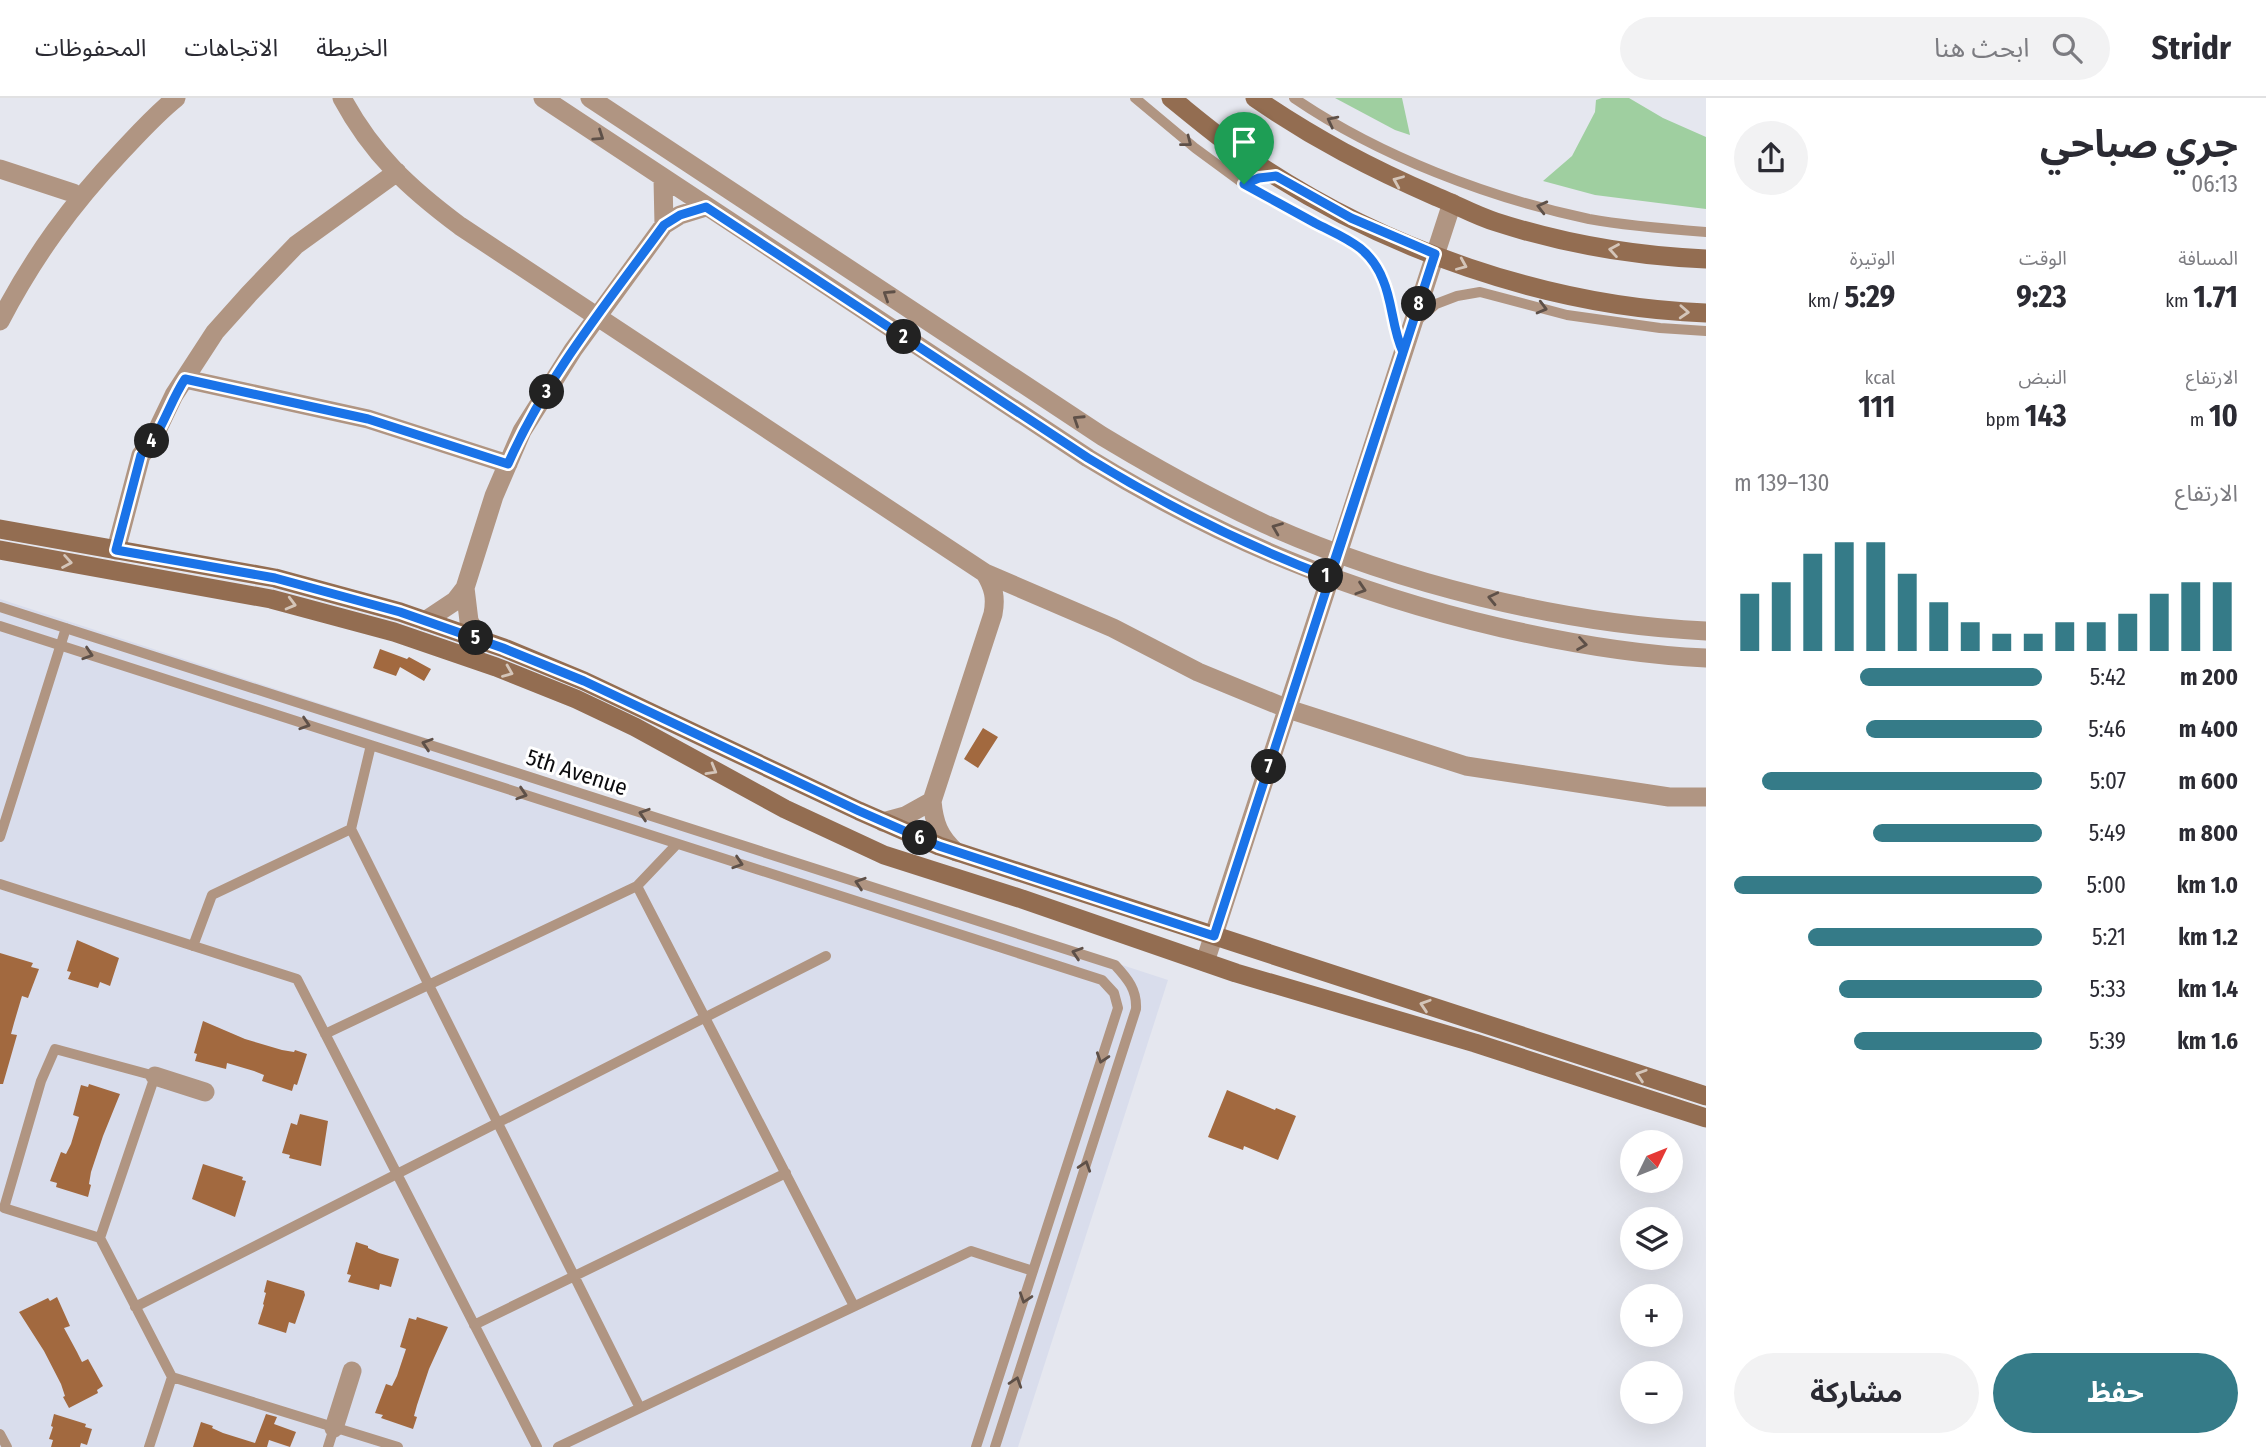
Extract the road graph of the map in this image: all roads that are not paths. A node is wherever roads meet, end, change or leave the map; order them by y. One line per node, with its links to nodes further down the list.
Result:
1 (176, 98): 14 (street)
2 (342, 98): 10 (street)
3 (543, 98): 12 (street, one-way to 12)
4 (590, 98): 32 (street, one-way to 4)
5 (1135, 98): 13 (lane, one-way to 13)
6 (1171, 98): 11 (main road)
7 (1255, 98): 15 (main road, one-way to 7)
8 (1294, 98): 18 (lane, one-way to 8)
9 (0, 169): 14 (street)
10 (397, 172): 22 (street); 27 (street)
11 (1276, 176): 13 (lane); 19 (main road)
12 (663, 179): 16 (street); 17 (street)
13 (1244, 184): 26 (lane)
14 (80, 198): 23 (street)
15 (1452, 203): 19 (street); 20 (main road, one-way to 15)
16 (706, 207): 17 (street); 34 (street)
17 (664, 225): 22 (street)
18 (1706, 232)
19 (1435, 254): 21 (main road, one-way to 21); 24 (street)
20 (1706, 259)
21 (1706, 313)
22 (597, 317): 28 (street); 33 (street)
23 (0, 321)
24 (1412, 325): 25 (lane, one-way to 25); 26 (street)
25 (1706, 331)
26 (1403, 352): 32 (street)
27 (185, 379): 28 (street); 31 (street)
28 (508, 464): 35 (street)
29 (0, 529): 31 (main road)
30 (0, 550): 58 (main road, one-way to 58)
31 (116, 550): 37 (main road)
32 (1337, 552): 34 (street); 40 (street, one-way to 32)
33 (985, 573): 44 (street); 47 (street)
34 (1329, 577): 43 (street, one-way to 43); 44 (street)
35 (465, 588): 37 (street); 41 (street)
36 (0, 607): 39 (lane, 5th Avenue)
37 (425, 621): 41 (main road)
38 (0, 626): 42 (lane, 5th Avenue)
39 (66, 628): 42 (lane); 87 (lane, 5th Avenue, one-way to 39)
40 (1706, 631)
41 (480, 640): 48 (main road)
42 (61, 645): 45 (lane, 5th Avenue, one-way to 45); 50 (lane)
43 (1706, 657)
44 (1288, 709): 46 (street); 55 (street)
45 (371, 745): 49 (lane); 51 (lane, 5th Avenue, one-way to 51)
46 (1706, 797)
47 (932, 801): 48 (street); 52 (street)
48 (883, 822): 52 (main road)
49 (351, 829): 56 (lane); 59 (lane)
50 (0, 837)
51 (677, 844): 54 (lane); 70 (lane, 5th Avenue, one-way to 70)
52 (956, 852): 55 (main road)
53 (0, 884): 56 (lane)
54 (637, 886): 59 (lane); 60 (lane)
55 (1214, 936): 58 (street); 64 (main road, one-way to 55)
56 (193, 946): 61 (lane)
57 (826, 956): 60 (lane)
58 (1205, 962): 65 (main road)
59 (429, 985): 61 (lane); 66 (lane)
60 (705, 1017): 66 (lane); 68 (lane)
61 (326, 1034): 67 (lane)
62 (155, 1076): 63 (street); 69 (lane); 69 (lane)
63 (205, 1092)
64 (1706, 1096)
65 (1706, 1118)
66 (497, 1122): 67 (lane); 71 (lane)
67 (397, 1173): 73 (lane); 74 (lane)
68 (786, 1173): 71 (lane); 72 (lane)
69 (100, 1238): 73 (lane)
70 (1033, 1271): 72 (lane); 86 (lane, one-way to 86)
71 (574, 1276): 74 (lane); 77 (lane)
72 (855, 1306): 77 (lane)
73 (135, 1307): 76 (lane)
74 (474, 1325): 84 (lane)
75 (352, 1371): 78 (street)
76 (172, 1377): 78 (lane); 81 (lane)
77 (640, 1408): 85 (lane)
78 (334, 1428): 82 (lane); 83 (lane)
79 (0, 1434): 80 (lane)
80 (7, 1447)
81 (149, 1447)
82 (328, 1447)
83 (398, 1447)
84 (537, 1447)
85 (558, 1447)
86 (976, 1447)
87 (995, 1447)

